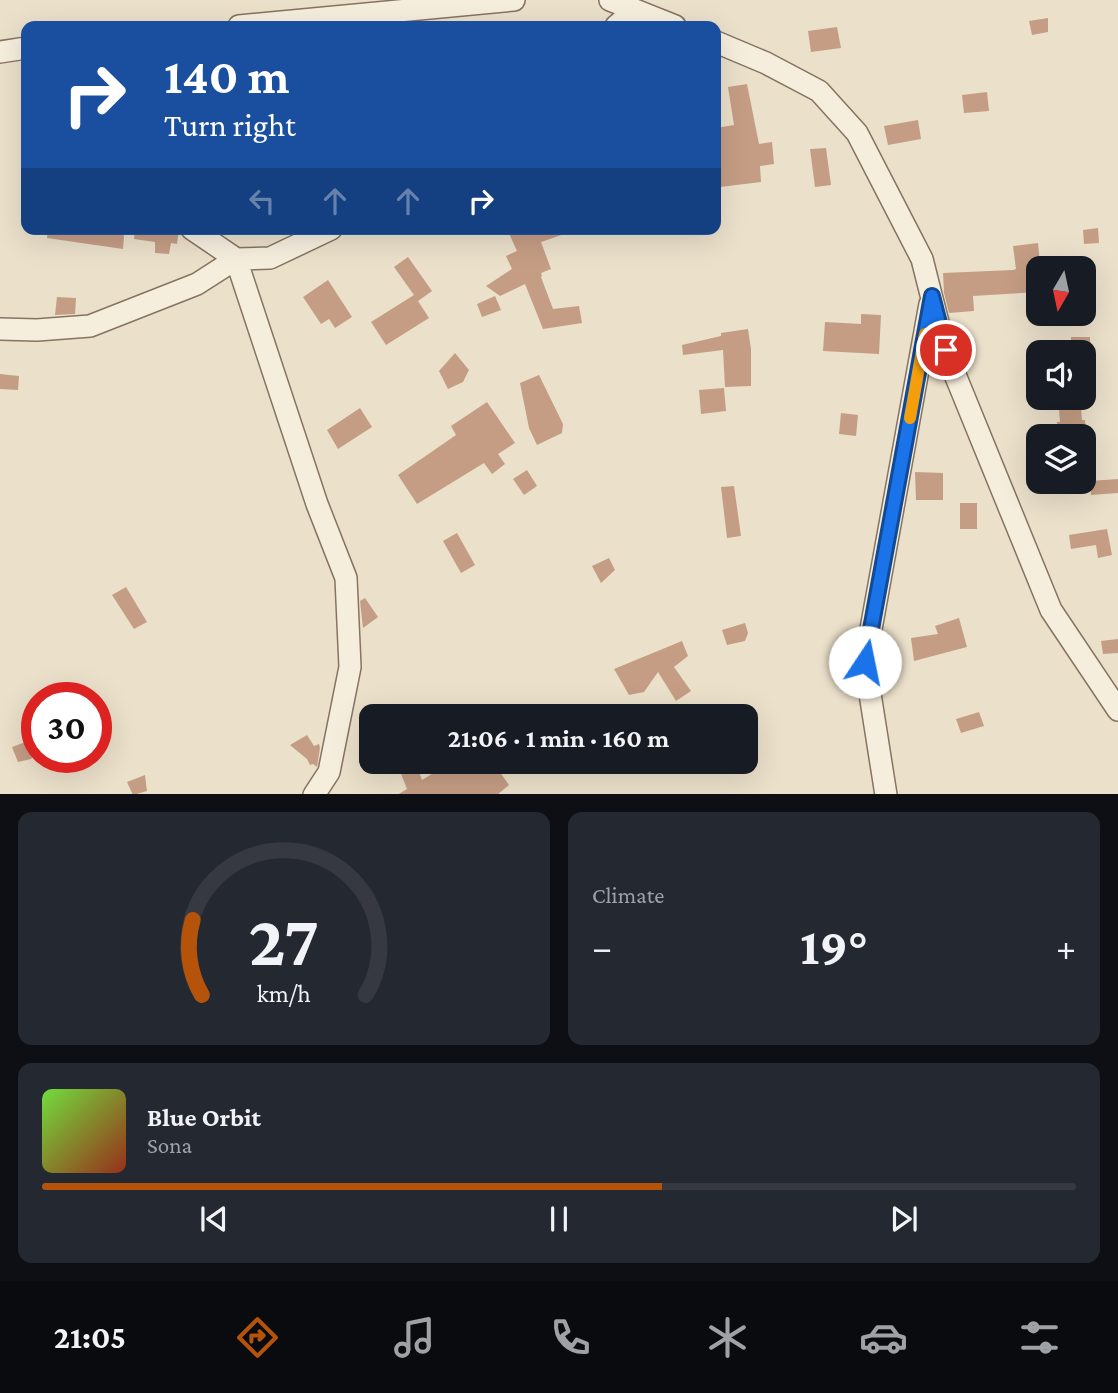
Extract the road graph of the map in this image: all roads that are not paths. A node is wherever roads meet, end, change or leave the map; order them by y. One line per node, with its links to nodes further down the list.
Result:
1 (514, 0): 3 (street)
2 (610, 0): 4 (street)
3 (402, 5): 5 (street)
4 (635, 10): 6 (street); 7 (street)
5 (278, 21)
6 (622, 21)
7 (662, 21)
8 (721, 44): 14 (street)
9 (21, 49): 10 (street)
10 (0, 52)
11 (201, 235): 13 (street)
12 (318, 235): 13 (street)
13 (236, 259): 15 (street); 17 (street)
14 (932, 296): 16 (street); 18 (street)
15 (0, 329)
16 (1118, 710)
17 (314, 794)
18 (886, 794)

